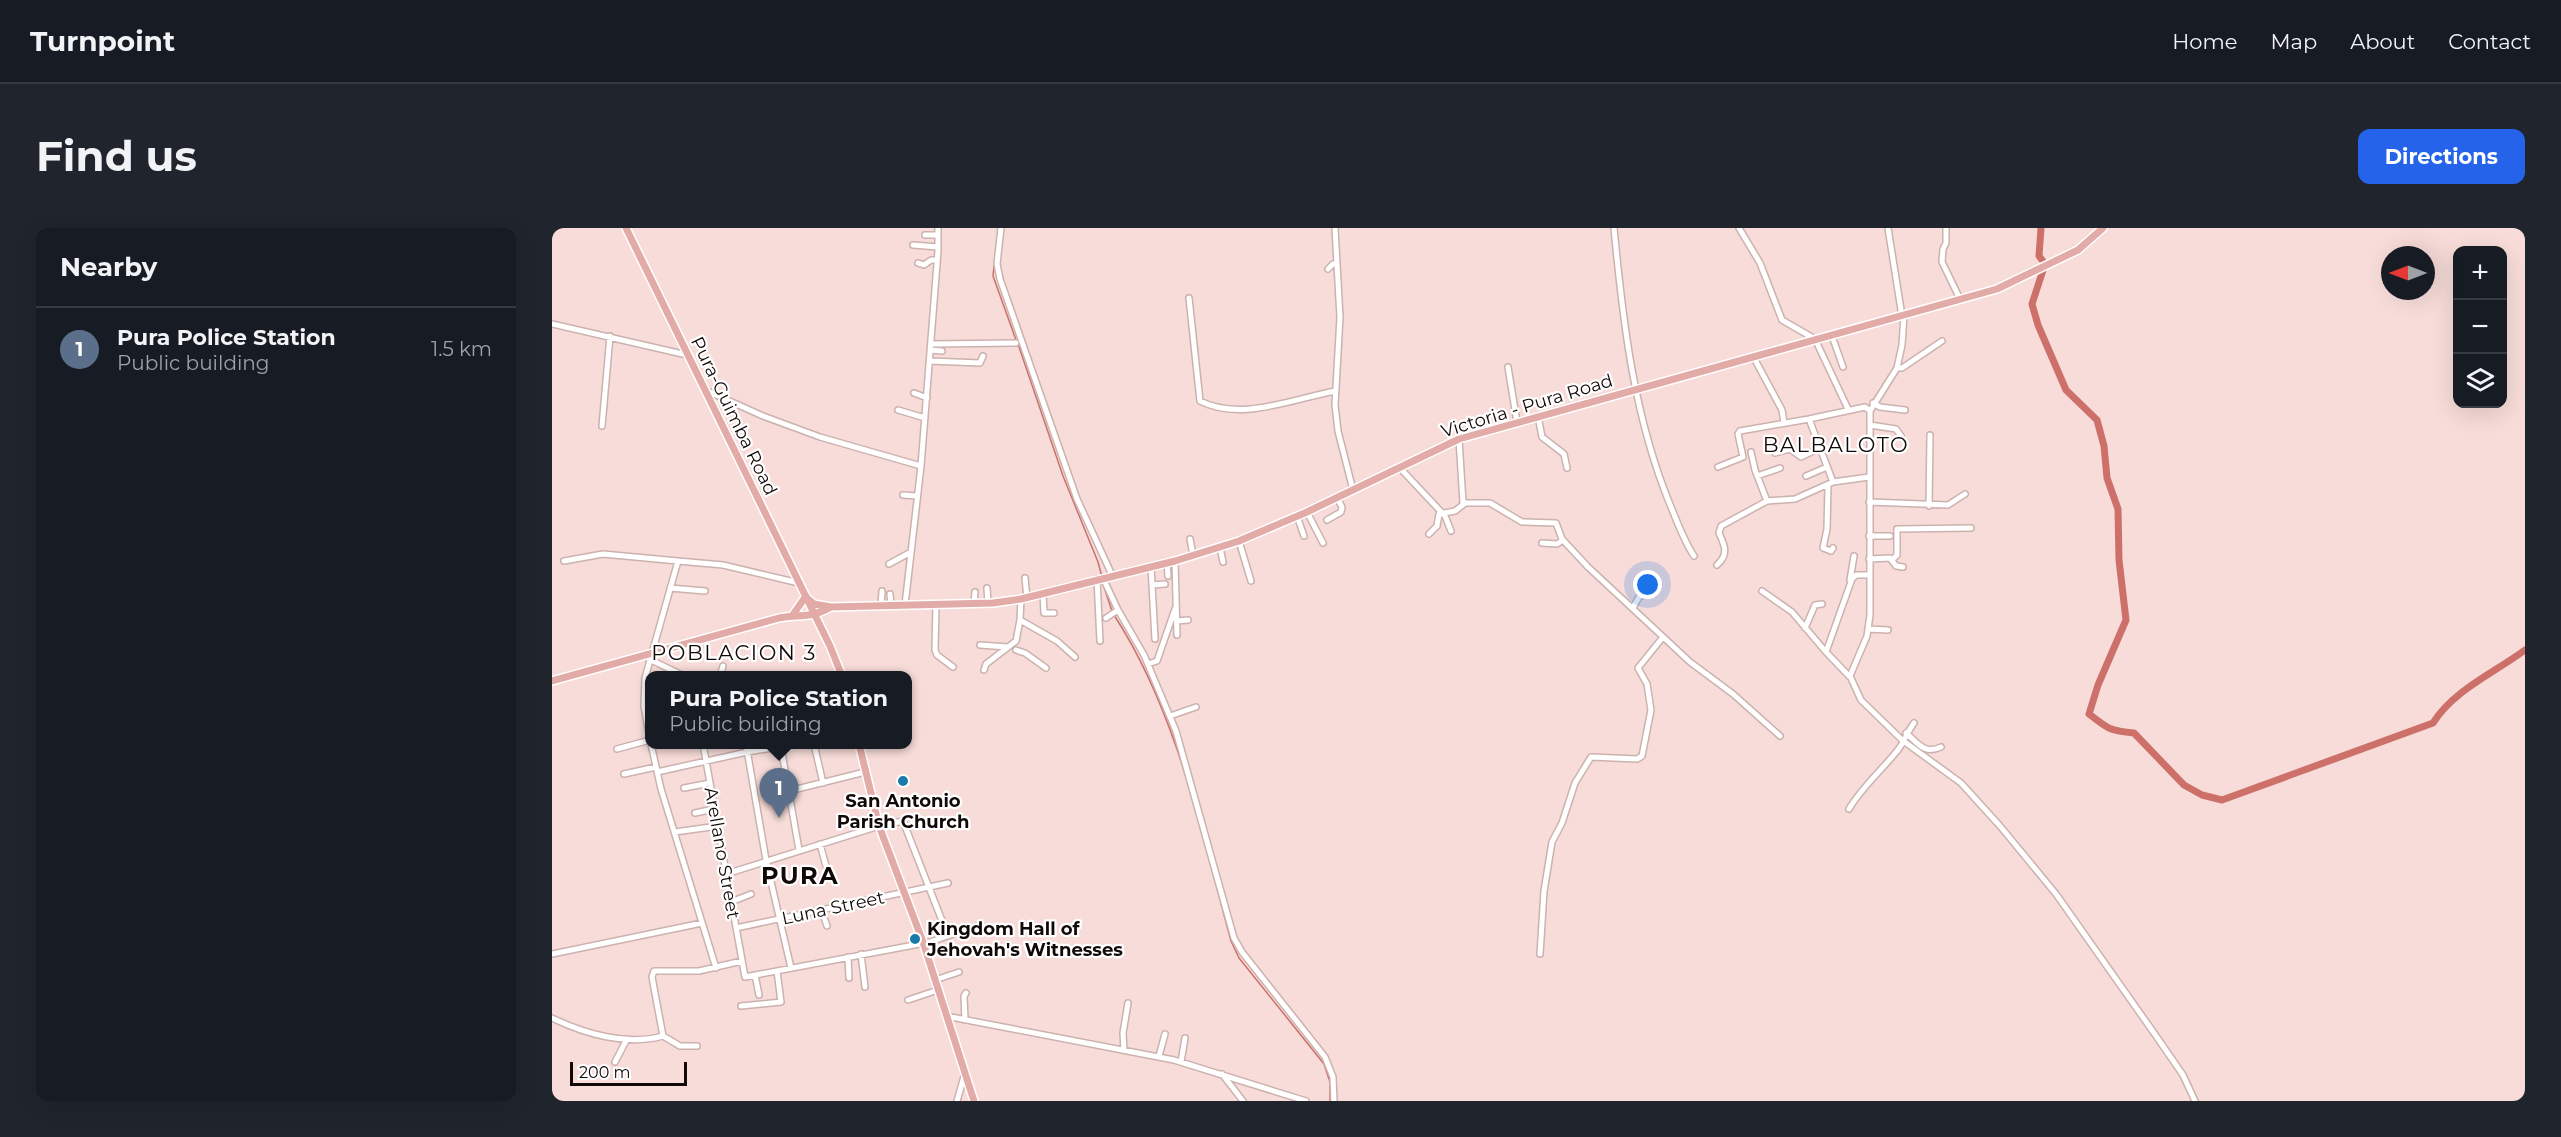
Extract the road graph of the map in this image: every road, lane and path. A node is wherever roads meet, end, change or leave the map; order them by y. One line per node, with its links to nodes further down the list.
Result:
1 (626, 228): 28 (main road, Pura-Guimba Road)
2 (1001, 228): 109 (street)
3 (1335, 228): 15 (street)
4 (1614, 228): 36 (street)
5 (1739, 228): 23 (street)
6 (1888, 228): 19 (street)
7 (1946, 228): 18 (street)
8 (2103, 228): 18 (main road, Victoria - Pura Road)
9 (938, 231): 10 (street); 12 (street)
10 (926, 235)
11 (914, 245): 12 (street)
12 (938, 247): 13 (street)
13 (937, 260): 14 (street); 26 (street)
14 (918, 263)
15 (1337, 264): 16 (street); 37 (street)
16 (1328, 269)
17 (1189, 298): 37 (street)
18 (1960, 299): 19 (main road, Victoria - Pura Road)
19 (1903, 316): 22 (main road, Victoria - Pura Road); 34 (street)
20 (552, 324): 21 (street)
21 (610, 336): 28 (street); 51 (street)
22 (1832, 336): 23 (main road, Victoria - Pura Road); 33 (street)
23 (1816, 340): 30 (main road, Victoria - Pura Road); 41 (street)
24 (1942, 340): 34 (street)
25 (1016, 343): 26 (street)
26 (931, 347): 27 (street); 31 (street)
27 (942, 351)
28 (687, 356): 35 (main road, Pura-Guimba Road)
29 (983, 356): 31 (street)
30 (1754, 358): 36 (main road, Victoria - Pura Road); 49 (street)
31 (930, 361): 39 (street)
32 (1508, 367): 48 (street)
33 (1844, 367)
34 (1896, 368): 40 (street)
35 (704, 390): 58 (street); 115 (main road, Pura-Guimba Road)
36 (1635, 390): 45 (main road, Victoria - Pura Road); 96 (street)
37 (1336, 391): 68 (street)
38 (914, 393): 39 (street)
39 (927, 398): 46 (street)
40 (1875, 403): 42 (street); 44 (street)
41 (1848, 409): 42 (street); 47 (street)
42 (1868, 409): 50 (street)
43 (898, 410): 46 (street)
44 (1905, 410)
45 (1538, 416): 48 (main road, Victoria - Pura Road); 62 (street)
46 (925, 418): 58 (street)
47 (1809, 419): 49 (street); 55 (street)
48 (1517, 422): 54 (main road, Victoria - Pura Road)
49 (1784, 423): 59 (street)
50 (1870, 425): 53 (street); 66 (street)
51 (602, 426)
52 (1930, 435): 76 (street)
53 (1900, 436)
54 (1459, 439): 61 (main road, Victoria - Pura Road); 75 (street)
55 (1820, 448): 57 (street); 60 (street)
56 (1751, 452): 64 (street)
57 (1775, 453)
58 (921, 466): 71 (street)
59 (1718, 467)
60 (1827, 467): 65 (street); 67 (street)
61 (1400, 468): 68 (main road, Victoria - Pura Road); 78 (street)
62 (1567, 468)
63 (1780, 468): 64 (street)
64 (1757, 476): 73 (street)
65 (1806, 476)
66 (1869, 477): 67 (street); 74 (street)
67 (1831, 484): 73 (street); 93 (street)
68 (1353, 490): 72 (main road, Victoria - Pura Road)
69 (1965, 494): 76 (street)
70 (903, 495): 71 (street)
71 (917, 496): 94 (street)
72 (1337, 498): 77 (main road, Victoria - Pura Road); 80 (street)
73 (1767, 501): 106 (street)
74 (1869, 502): 76 (street); 85 (street)
75 (1464, 504): 78 (street); 88 (street)
76 (1929, 506)
77 (1307, 512): 79 (main road, Victoria - Pura Road); 90 (street)
78 (1442, 513): 82 (street); 83 (street)
79 (1298, 516): 84 (street); 89 (main road, Victoria - Pura Road)
80 (1328, 520)
81 (1971, 528): 99 (street)
82 (1451, 531)
83 (1429, 534)
84 (1304, 536)
85 (1869, 536): 86 (street); 98 (street)
86 (1890, 536)
87 (1190, 539): 95 (street)
88 (1563, 540): 91 (street); 141 (street)
89 (1239, 541): 92 (main road, Victoria - Pura Road); 114 (street)
90 (1323, 543)
91 (1542, 543)
92 (1220, 547): 95 (main road, Victoria - Pura Road); 103 (street)
93 (1833, 548)
94 (911, 552): 105 (street); 116 (street)
95 (1193, 555): 102 (main road, Victoria - Pura Road)
96 (1694, 556)
97 (1854, 556): 122 (street)
98 (1869, 559): 99 (street); 110 (street)
99 (1892, 560): 108 (street)
100 (564, 561): 101 (street)
101 (678, 561): 115 (street); 120 (street)
102 (1175, 561): 104 (main road, Victoria - Pura Road); 134 (street)
103 (1223, 562)
104 (1167, 563): 107 (main road, Victoria - Pura Road); 111 (street)
105 (889, 564)
106 (1717, 565)
107 (1151, 566): 109 (main road, Victoria - Pura Road); 119 (street)
108 (1903, 567)
109 (1112, 575): 113 (main road, Victoria - Pura Road)
110 (1870, 575): 122 (street); 151 (street)
111 (1168, 576)
112 (1024, 578): 131 (street)
113 (1100, 578): 128 (main road, Victoria - Pura Road); 142 (street); 157 (street)
114 (1251, 581)
115 (799, 583): 130 (main road, Pura-Guimba Road)
116 (907, 583): 117 (street); 137 (street)
117 (899, 584)
118 (1165, 584): 119 (street)
119 (1152, 585): 155 (street)
120 (670, 588): 123 (street); 161 (street)
121 (987, 588): 133 (street)
122 (1848, 590): 160 (street)
123 (705, 591)
124 (882, 591): 139 (street)
125 (1762, 591): 150 (street)
126 (975, 592): 132 (street)
127 (1650, 592): 141 (street)
128 (1043, 593): 131 (main road, Victoria - Pura Road); 143 (street)
129 (890, 594): 136 (street)
130 (806, 596): 140 (main road); 144 (main road); 145 (main road, Pura-Guimba Road)
131 (1024, 598): 133 (main road, Victoria - Pura Road); 147 (street)
132 (974, 603): 133 (main road, Victoria - Pura Road); 138 (main road, Victoria - Pura Road)
133 (988, 603)
134 (1176, 604): 149 (street); 163 (street)
135 (1822, 604): 150 (street)
136 (891, 605): 137 (main road, Victoria - Pura Road); 139 (main road, Victoria - Pura Road)
137 (905, 605): 138 (main road, Victoria - Pura Road)
138 (936, 605): 165 (street)
139 (881, 606): 140 (main road, Victoria - Pura Road)
140 (831, 607): 145 (main road, Victoria - Pura Road)
141 (1633, 608): 154 (street)
142 (1118, 610): 146 (street); 163 (street)
143 (1054, 613)
144 (792, 616): 145 (main road); 161 (main road)
145 (815, 616): 171 (main road, Pura-Guimba Road)
146 (1106, 618)
147 (1020, 620): 156 (street); 162 (street)
148 (1188, 620): 149 (street)
149 (1177, 621): 153 (street)
150 (1804, 628): 160 (street)
151 (1868, 629): 152 (street); 172 (street)
152 (1888, 630)
153 (1177, 635)
154 (1663, 637): 180 (street); 227 (street)
155 (1155, 639)
156 (1016, 641): 159 (street); 166 (street)
157 (1100, 641)
158 (980, 645): 159 (street)
159 (1007, 647): 167 (street)
160 (1827, 652): 172 (street)
161 (650, 657): 168 (street); 169 (street); 174 (main road)
162 (1075, 657)
163 (1148, 664): 177 (street)
164 (723, 666): 170 (street)
165 (953, 667)
166 (1046, 668)
167 (984, 670)
168 (647, 671)
169 (676, 671)
170 (721, 671)
171 (840, 671)
172 (1850, 677): 181 (street)
173 (645, 678): 176 (street)
174 (552, 681)
175 (1196, 707): 177 (street)
176 (645, 710)
177 (1170, 716): 262 (street)
178 (1914, 723): 179 (street)
179 (1906, 734): 181 (street); 183 (street)
180 (1780, 736)
181 (1902, 740): 201 (street); 263 (street)
182 (645, 741): 184 (street)
183 (1941, 747)
184 (617, 749)
185 (652, 749): 194 (street)
186 (703, 749): 193 (street, Arellano Street)
187 (747, 749): 192 (street)
188 (768, 749): 192 (street)
189 (782, 749): 200 (street)
190 (815, 749): 198 (street)
191 (860, 749): 195 (main road)
192 (747, 752): 193 (street); 209 (street)
193 (705, 760): 194 (street); 197 (street, Arellano Street)
194 (656, 769): 196 (street); 206 (street)
195 (865, 772): 198 (street); 205 (main road)
196 (624, 774)
197 (710, 783): 199 (street); 202 (street, Arellano Street)
198 (823, 783): 200 (street)
199 (684, 788)
200 (789, 791): 208 (street)
201 (1849, 809)
202 (714, 810): 203 (street); 204 (street, Arellano Street)
203 (695, 813)
204 (718, 826): 206 (street); 210 (street, Arellano Street)
205 (879, 826): 207 (street); 213 (street); 214 (main road)
206 (675, 832): 219 (street)
207 (820, 844): 208 (street); 211 (street)
208 (799, 850): 209 (street)
209 (766, 860): 210 (street); 218 (street)
210 (726, 874): 216 (street, Arellano Street)
211 (829, 877)
212 (948, 883): 213 (street, Luna Street)
213 (930, 887): 214 (street, Luna Street); 223 (street)
214 (904, 893): 217 (street, Luna Street); 224 (main road)
215 (751, 894): 216 (street)
216 (731, 902): 222 (street, Arellano Street)
217 (821, 909): 218 (street, Luna Street); 221 (street)
218 (780, 918): 222 (street, Luna Street); 231 (street)
219 (702, 923): 225 (street); 230 (street)
220 (980, 925): 223 (street)
221 (827, 926)
222 (736, 928): 229 (street, Arellano Street)
223 (948, 936): 224 (street)
224 (923, 942): 226 (street); 236 (main road)
225 (552, 954)
226 (861, 954): 228 (street); 237 (street)
227 (1540, 954)
228 (848, 957): 231 (street); 235 (street)
229 (742, 961): 230 (street); 234 (street)
230 (716, 968): 248 (street)
231 (791, 968): 232 (street)
232 (777, 971): 234 (street); 243 (street)
233 (959, 972): 236 (street)
234 (755, 975): 240 (street)
235 (849, 978)
236 (935, 980): 238 (main road)
237 (865, 987)
238 (938, 990): 241 (street); 244 (main road)
239 (966, 993): 246 (street)
240 (759, 995)
241 (908, 1000)
242 (1128, 1003): 252 (street)
243 (741, 1006)
244 (946, 1016): 246 (street); 256 (main road)
245 (552, 1018): 250 (street)
246 (965, 1020): 252 (street)
247 (1165, 1034): 253 (street)
248 (663, 1036): 250 (street); 251 (street)
249 (1185, 1038): 255 (street)
250 (627, 1039): 254 (street)
251 (697, 1046)
252 (1124, 1050): 253 (street)
253 (1159, 1056): 255 (street)
254 (615, 1062)
255 (1181, 1062): 257 (street)
256 (965, 1072): 258 (street); 259 (main road)
257 (1221, 1073): 260 (street); 261 (street)
258 (957, 1101)
259 (974, 1101)
260 (1243, 1101)
261 (1306, 1101)
262 (1334, 1101)
263 (2195, 1101)

